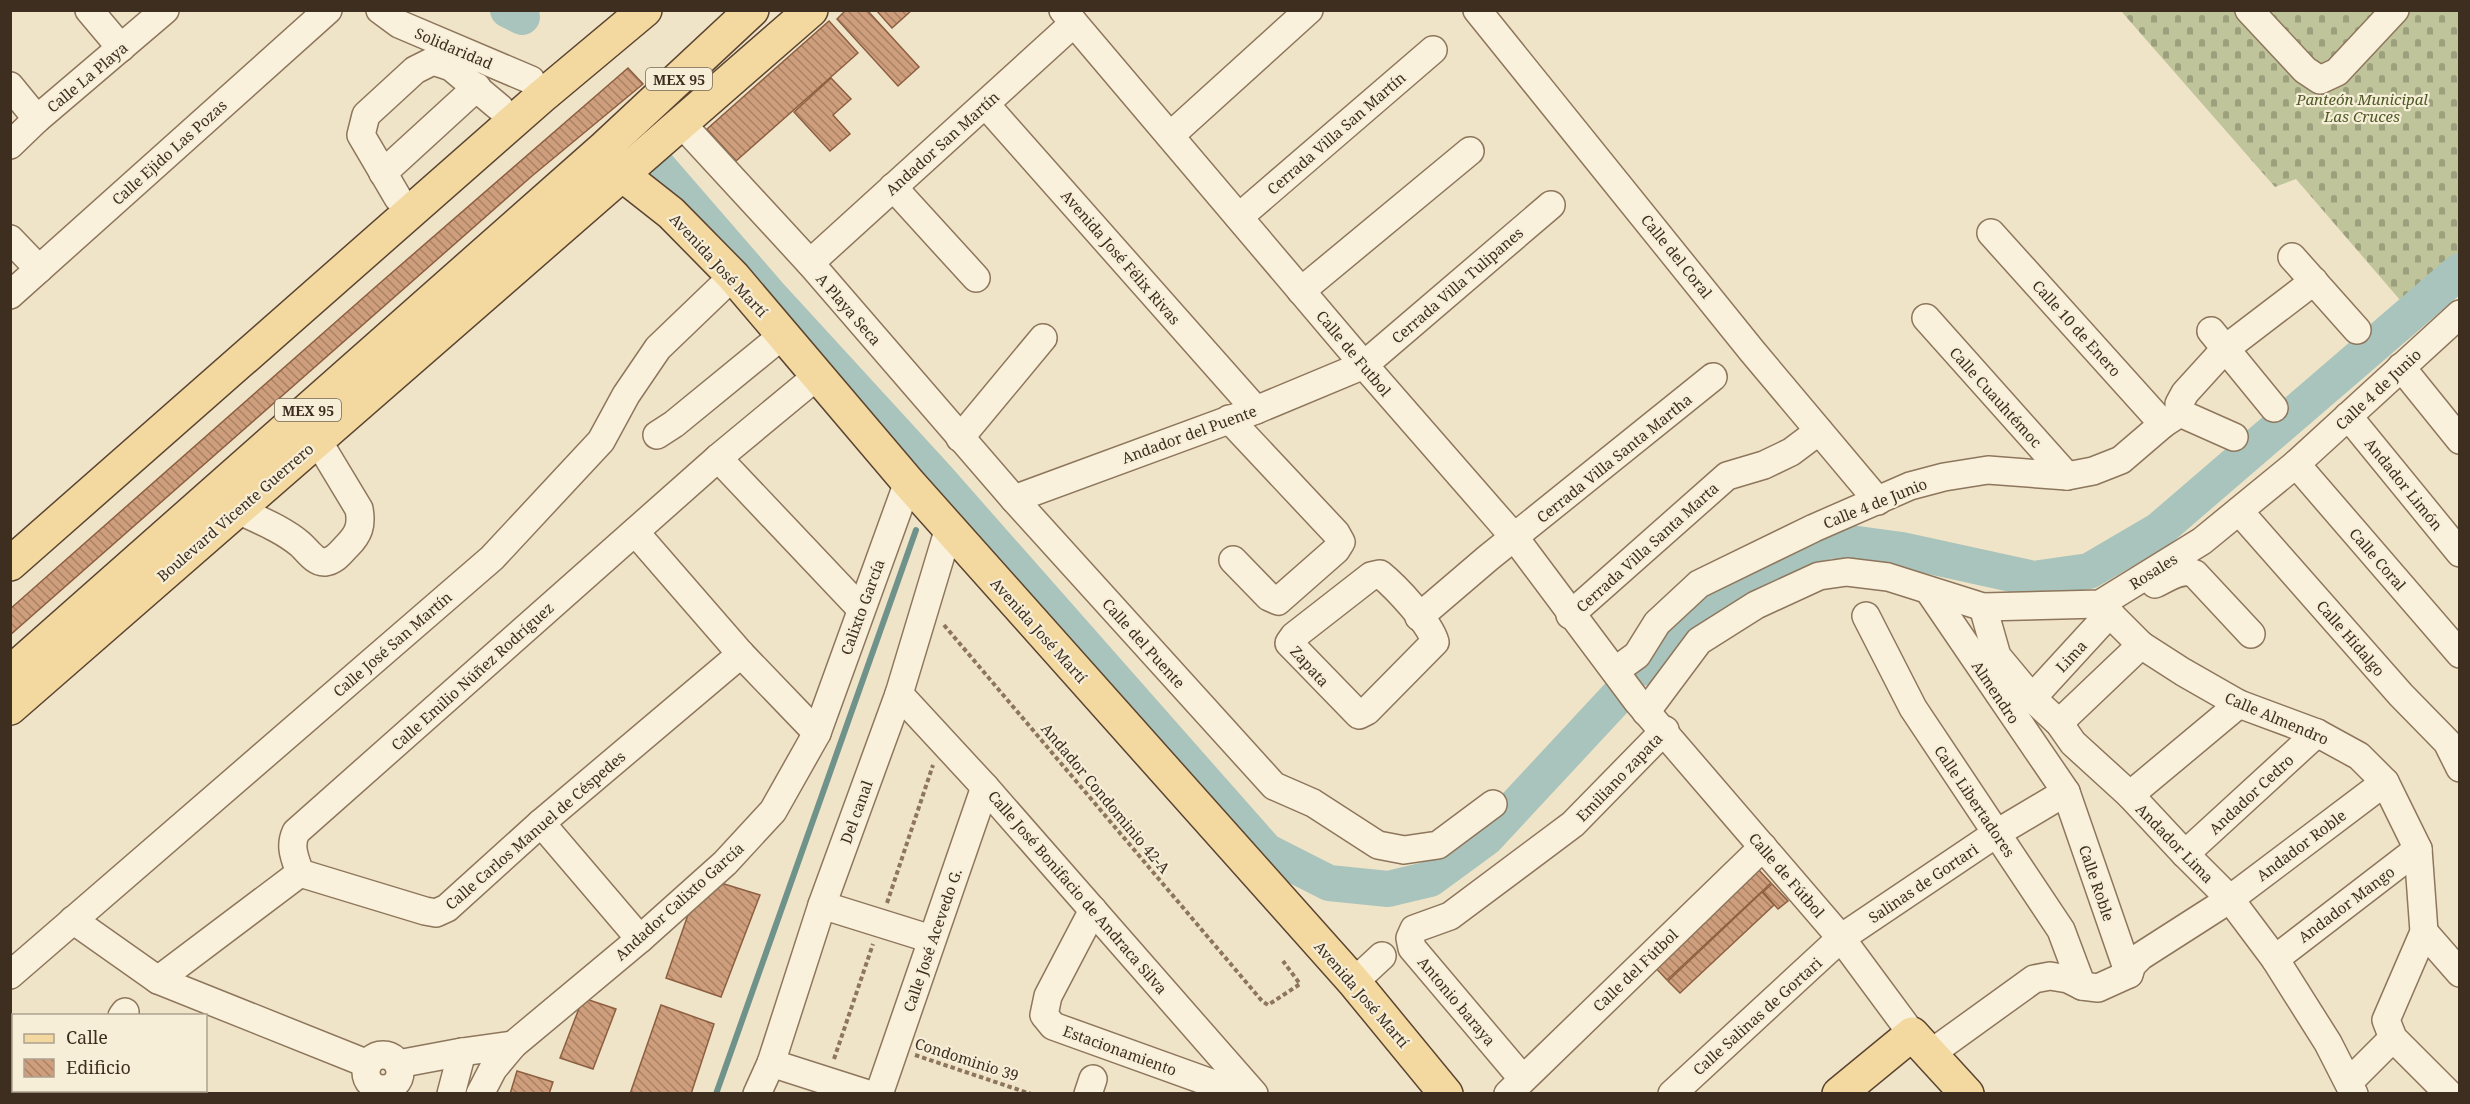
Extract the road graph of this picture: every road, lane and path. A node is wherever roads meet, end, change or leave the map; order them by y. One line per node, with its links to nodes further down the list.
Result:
1 (89, 10): 14 (street)
2 (165, 10): 14 (street, Calle La Playa)
3 (328, 10): 34 (street, Calle Ejido Las Pozas)
4 (380, 10): 16 (street, Solidaridad)
5 (610, 10): 16 (main road)
6 (645, 10): 75 (main road)
7 (752, 10): 89 (main road, MEX 95)
8 (811, 10): 21 (main road, Boulevard Vicente Guerrero)
9 (1310, 10): 22 (street)
10 (1477, 10): 55 (street, Calle del Coral)
11 (2249, 10): 12 (street)
12 (2395, 10)
13 (1068, 17): 19 (street, Andador San Martín); 22 (street, Calle de Futbol)
14 (121, 48): 20 (street, Calle La Playa)
15 (1433, 50): 29 (street, Cerrada Villa San Martín)
16 (531, 80): 18 (main road)
17 (10, 86): 20 (street)
18 (489, 97): 26 (main road); 26 (street)
19 (986, 105): 27 (street, Andador San Martín); 51 (street, Avenida José Félix Rivas)
20 (37, 119): 23 (street, Calle La Playa)
21 (681, 123): 25 (main road, Boulevard Vicente Guerrero); 33 (street, A Playa Seca)
22 (1171, 135): 29 (street, Calle de Futbol)
23 (10, 145)
24 (1470, 151): 38 (street)
25 (624, 176): 35 (main road, Avenida José Martí); 60 (main road, Boulevard Vicente Guerrero)
26 (391, 185): 72 (main road)
27 (893, 187): 33 (street, Andador San Martín); 36 (street)
28 (1551, 205): 46 (street, Cerrada Villa Tulipanes)
29 (1239, 217): 38 (street, Calle de Futbol)
30 (1991, 233): 53 (street, Calle 10 de Enero)
31 (10, 239): 34 (street)
32 (2292, 257): 37 (street)
33 (810, 263): 58 (street, A Playa Seca)
34 (39, 269): 39 (street, Calle Ejido Las Pozas)
35 (733, 276): 43 (main road, Avenida José Martí); 114 (street, Calle José San Martín)
36 (976, 278)
37 (2314, 281): 42 (street); 45 (street)
38 (1301, 291): 46 (street, Calle de Futbol)
39 (10, 295)
40 (1926, 318): 63 (street, Calle Cuauhtémoc)
41 (2457, 320): 47 (street, Calle 4 de Junio)
42 (2357, 330)
43 (784, 334): 48 (main road, Avenida José Martí); 56 (street)
44 (1042, 338): 58 (street)
45 (2218, 340): 50 (street); 53 (street)
46 (1364, 365): 51 (street, Andador del Puente); 71 (street, Calle de Futbol)
47 (2401, 367): 52 (street, Calle 4 de Junio); 59 (street)
48 (817, 376): 61 (street, Calle Emilio Núñez Rodríguez); 64 (main road, Avenida José Martí)
49 (1713, 377): 71 (street, Cerrada Villa Santa Martha)
50 (2274, 408)
51 (1256, 410): 54 (street, Andador del Puente)
52 (2348, 416): 62 (street, Calle 4 de Junio); 73 (street, Andador Limón)
53 (2171, 418): 57 (street); 63 (street, Calle 4 de Junio)
54 (1229, 419): 65 (street, Andador del Puente); 74 (street)
55 (1820, 431): 66 (street, Calle del Coral); 81 (street, Cerrada Villa Santa Marta)
56 (657, 435)
57 (2234, 437)
58 (960, 438): 65 (street, A Playa Seca)
59 (2460, 440)
60 (318, 441): 67 (main road, Boulevard Vicente Guerrero); 67 (street)
61 (718, 459): 70 (street, Calle Emilio Núñez Rodríguez); 79 (street)
62 (2296, 464): 68 (street, Rosales); 87 (street, Calle Coral)
63 (2067, 476): 66 (street, Calle 4 de Junio)
64 (908, 482): 69 (main road, Avenida José Martí); 79 (street, Calixto García)
65 (1014, 500): 103 (street, Calle del Puente)
66 (1878, 501): 88 (street, Calle 4 de Junio)
67 (238, 510): 93 (main road, Boulevard Vicente Guerrero)
68 (2239, 511): 80 (street, Rosales); 98 (street, Calle Hidalgo)
69 (949, 528): 77 (street, Del canal); 126 (main road, Avenida José Martí)
70 (635, 532): 86 (street); 110 (street, Calle Emilio Núñez Rodríguez)
71 (1515, 538): 81 (street, Calle de Futbol); 83 (street)
72 (10, 539)
73 (2460, 553)
74 (1233, 560)
75 (10, 564)
76 (1929, 591): 78 (street, Emiliano zapata); 94 (street, Emiliano zapata); 101 (street, Almendro)
77 (926, 604): 90 (street, Del canal); 121 (path, Andador Condominio 42-A)
78 (1983, 607): 80 (street); 91 (street, Andador Lima)
79 (861, 609): 96 (street, Calixto García)
80 (2105, 609): 84 (street); 85 (street, Calle Almendro); 91 (street, Lima)
81 (1570, 615): 88 (street, Calle de Futbol)
82 (1866, 616): 106 (street, Calle Libertadores)
83 (1419, 617): 83 (street, Zapata)
84 (2251, 634)
85 (2141, 645): 92 (street, Calle Almendro); 95 (street)
86 (741, 654): 96 (street); 104 (street, Calle Carlos Manuel de Céspedes)
87 (2460, 654)
88 (1615, 671): 94 (street, Calle de Futbol)
89 (10, 673)
90 (899, 694): 100 (street, Calle José Bonifacio de Andraca Silva); 111 (street, Del canal)
91 (2032, 698): 95 (street, Andador Lima)
92 (2239, 704): 97 (street, Calle Almendro); 102 (street)
93 (10, 708)
94 (1649, 714): 105 (street, Emiliano zapata); 107 (street, Calle de Fútbol)
95 (2059, 723): 102 (street, Andador Lima)
96 (817, 733): 117 (street, Andador Calixto García)
97 (2317, 733): 99 (street, Calle Almendro); 109 (street, Andador Cedro)
98 (2460, 768)
99 (2385, 782): 108 (street, Calle Almendro); 112 (street, Andador Roble)
100 (985, 787): 113 (street, Calle José Bonifacio de Andraca Silva); 118 (street, Calle José Acevedo G.)
101 (2066, 792): 106 (street, Salinas de Gortari); 123 (street, Calle Roble)
102 (2130, 795): 109 (street, Andador Lima)
103 (1493, 804)
104 (541, 823): 110 (street, Calle Carlos Manuel de Céspedes); 117 (street)
105 (1573, 824): 135 (street, Antonio baraya)
106 (1997, 833): 116 (street, Salinas de Gortari); 127 (street, Calle Libertadores)
107 (1763, 847): 116 (street, Calle de Fútbol); 135 (street, Calle del Fútbol)
108 (2418, 849): 115 (street, Calle Almendro); 120 (street, Andador Mango)
109 (2185, 854): 112 (street, Andador Lima)
110 (300, 873): 125 (street)
111 (822, 905): 118 (street); 133 (street, Del canal)
112 (2216, 907): 120 (street, Andador Lima); 123 (street, Andador Roble)
113 (1093, 910): 143 (street, Estacionamiento); 144 (street, Calle José Bonifacio de Andraca Silva)
114 (73, 920): 124 (street, Calle José San Martín); 125 (street)
115 (2424, 932): 122 (street); 128 (street)
116 (1842, 938): 129 (street, Calle de Fútbol); 146 (street, Calle Salinas de Gortari)
117 (640, 939): 130 (street, Andador Calixto García)
118 (931, 939): 131 (street, Calle José Acevedo G.)
119 (1382, 956): 126 (street)
120 (2275, 959): 136 (street, Andador Lima)
121 (1283, 961)
122 (2460, 973)
123 (2129, 974): 127 (street)
124 (10, 975)
125 (158, 980): 134 (street)
126 (1354, 982): 145 (main road, Avenida José Martí)
127 (2082, 986): 129 (street)
128 (2393, 1038): 136 (street); 149 (street)
129 (1921, 1044): 147 (main road); 148 (main road)
130 (513, 1045): 132 (street); 137 (street, Andador Calixto García)
131 (895, 1048): 141 (street, Calle José Acevedo G.); 142 (path, Condominio 39)
132 (462, 1052): 134 (street); 138 (street)
133 (771, 1063): 139 (street, Del canal); 140 (street)
134 (404, 1079)
135 (1515, 1086)
136 (2352, 1088)
137 (481, 1091)
138 (452, 1094)
139 (757, 1094)
140 (868, 1094)
141 (879, 1094)
142 (1031, 1094)
143 (1242, 1094)
144 (1254, 1094)
145 (1446, 1094)
146 (1672, 1094)
147 (1839, 1094)
148 (1967, 1094)
149 (2449, 1094)

